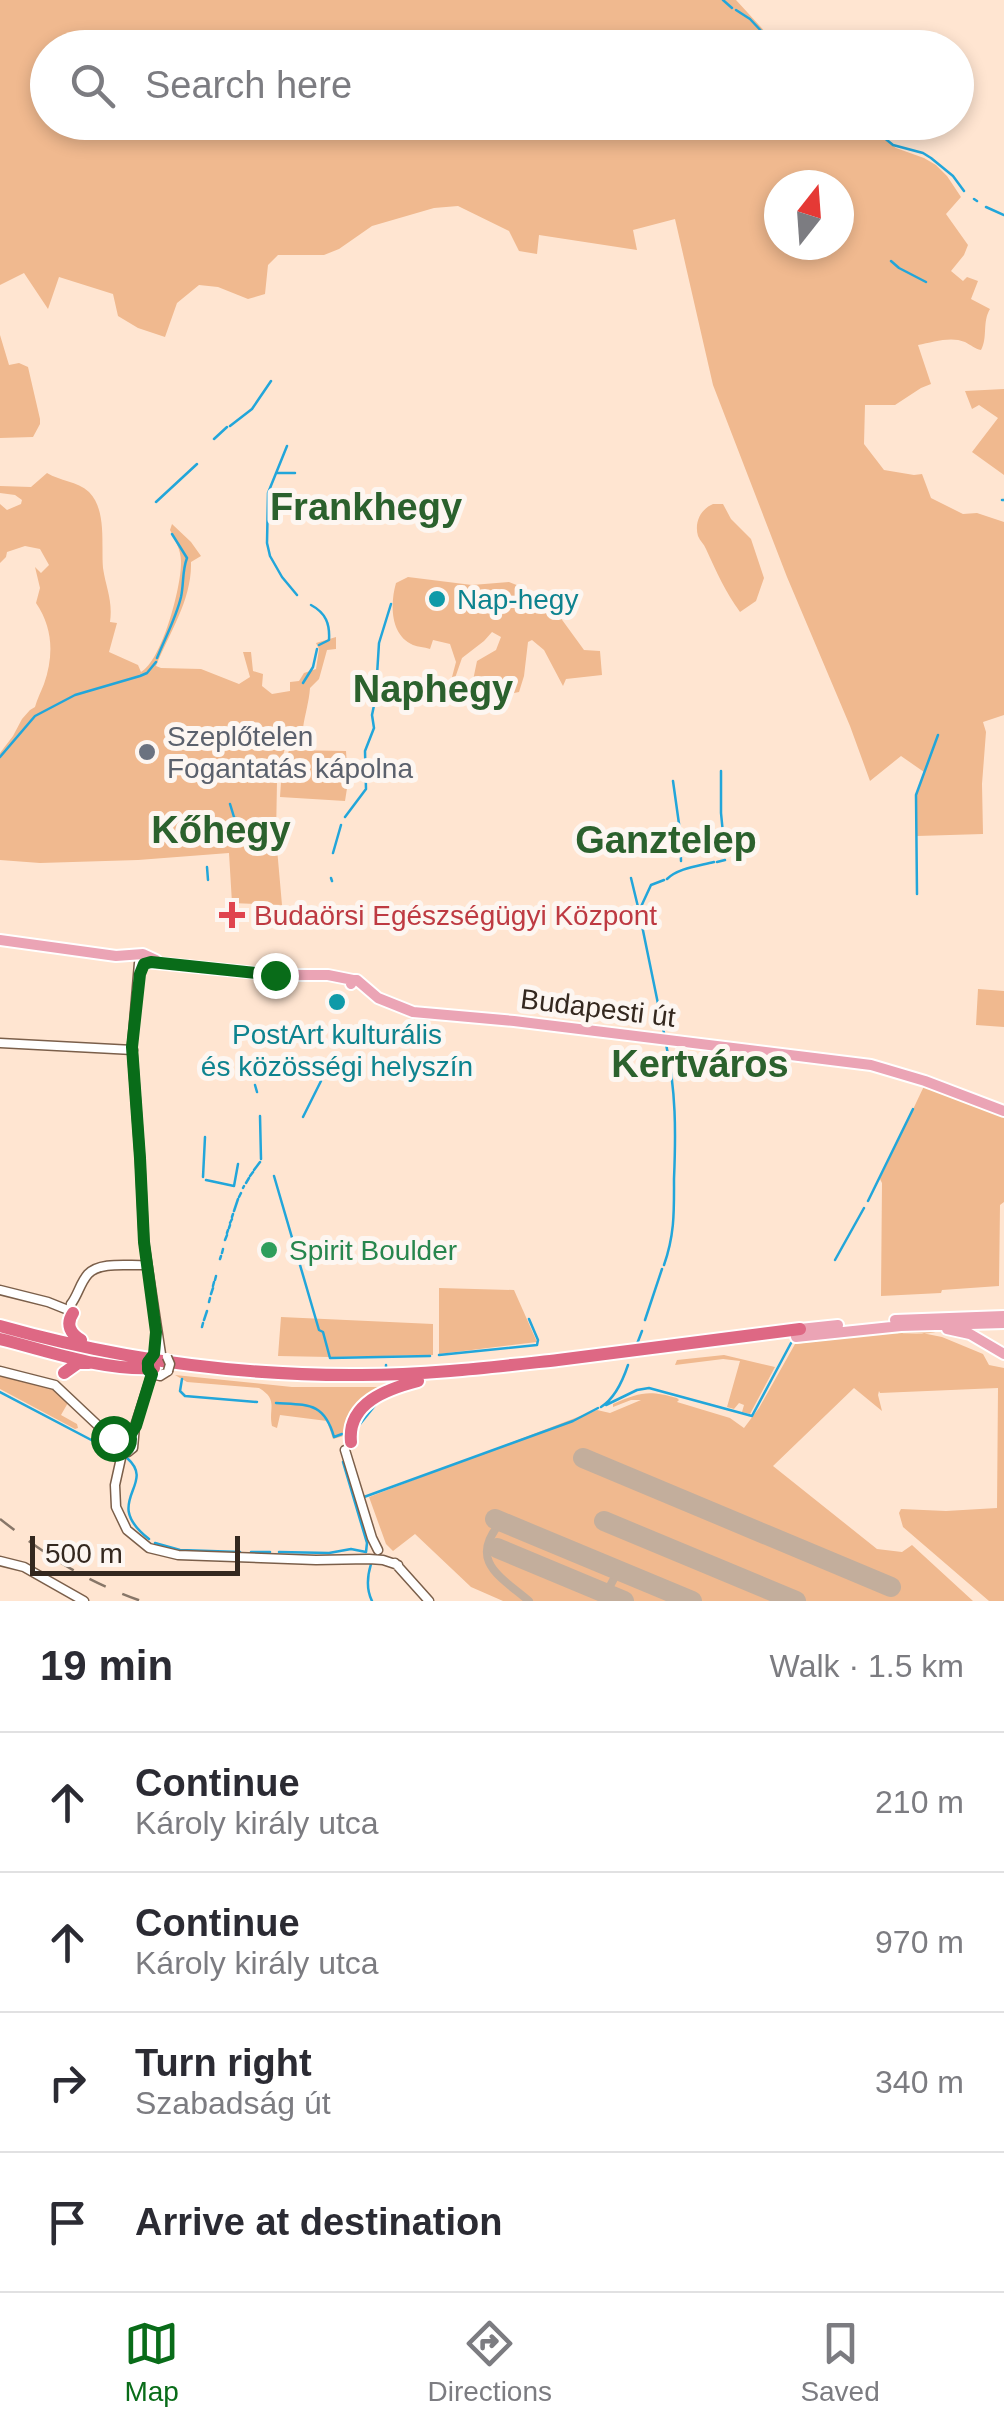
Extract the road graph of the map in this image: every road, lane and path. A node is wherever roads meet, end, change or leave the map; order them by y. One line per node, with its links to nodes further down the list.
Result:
1 (0, 940): 2 (main road, Budapesti út)
2 (141, 962): 4 (street); 5 (main road, Budapesti út)
3 (0, 1043): 4 (street)
4 (133, 1050): 6 (street)
5 (1004, 1111)
6 (146, 1265): 8 (street); 16 (street)
7 (0, 1290): 8 (street)
8 (72, 1306): 13 (highway)
9 (1004, 1320): 10 (main road); 12 (main road)
10 (901, 1326): 12 (main road); 14 (main road)
11 (0, 1329): 13 (highway); 15 (highway); 16 (highway)
12 (798, 1333): 19 (highway); 20 (highway)
13 (81, 1340): 16 (highway)
14 (1004, 1354)
15 (96, 1363): 16 (highway); 18 (highway)
16 (158, 1363): 19 (highway); 19 (highway); 20 (highway); 22 (street)
17 (0, 1371): 21 (street)
18 (64, 1373): 21 (street)
19 (320, 1375)
20 (418, 1381): 23 (highway)
21 (54, 1385): 22 (street)
22 (126, 1445): 24 (street)
23 (349, 1448): 24 (street)
24 (376, 1555): 27 (street)
25 (0, 1561): 26 (street)
26 (84, 1601)
27 (429, 1601)

